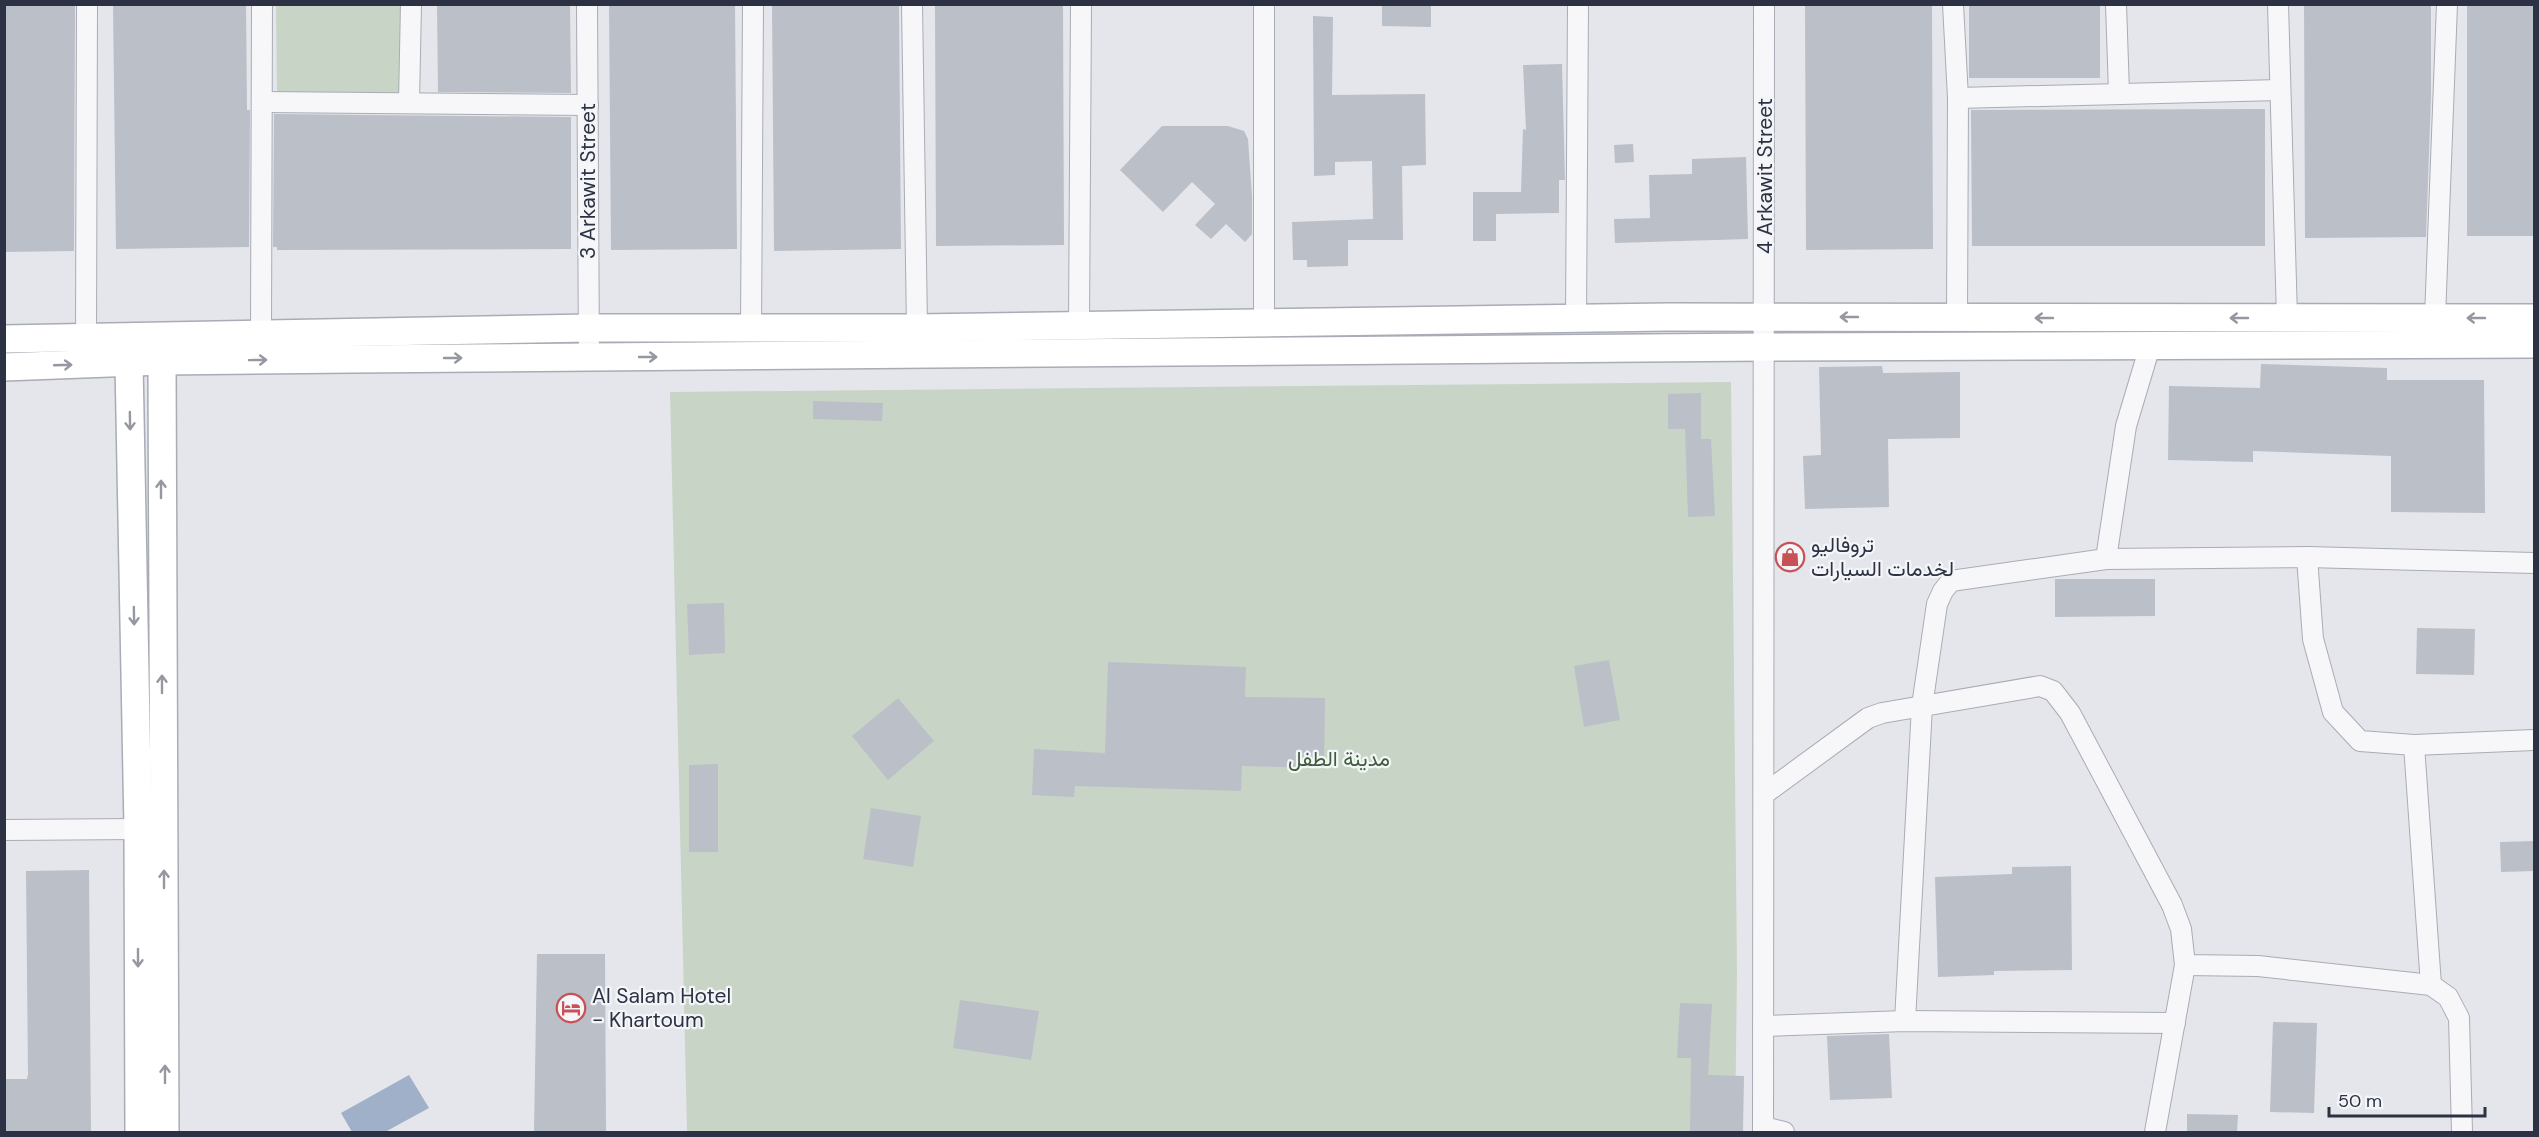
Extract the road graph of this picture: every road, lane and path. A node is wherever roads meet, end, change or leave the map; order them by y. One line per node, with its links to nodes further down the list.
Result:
1 (87, 4): 33 (street)
2 (262, 4): 18 (street)
3 (411, 4): 19 (street)
4 (587, 4): 20 (street, 3 Arkawit Street)
5 (753, 4): 31 (street)
6 (912, 4): 30 (street)
7 (1081, 4): 28 (street)
8 (1264, 4): 27 (street)
9 (1578, 4): 26 (street)
10 (1764, 4): 21 (street, 4 Arkawit Street)
11 (1953, 4): 17 (street)
12 (2116, 4): 16 (street)
13 (2278, 4): 15 (street)
14 (2447, 4): 24 (street)
15 (2280, 90): 16 (street); 23 (street)
16 (2119, 93): 17 (street)
17 (1958, 98): 22 (street)
18 (261, 102): 19 (street); 32 (street)
19 (409, 103): 20 (street)
20 (588, 105): 29 (street, 3 Arkawit Street)
21 (1765, 317): 22 (street, one-way to 21); 26 (street); 37 (street, 4 Arkawit Street)
22 (1957, 318): 23 (street, one-way to 22)
23 (2287, 318): 24 (street)
24 (2435, 318): 25 (street, one-way to 24)
25 (2535, 318)
26 (1576, 319): 27 (street)
27 (1264, 323): 28 (street)
28 (1079, 325): 30 (street)
29 (588, 328): 31 (street); 32 (street); 38 (street, 3 Arkawit Street)
30 (917, 328): 31 (street)
31 (751, 329)
32 (261, 333): 33 (street)
33 (86, 337): 34 (street)
34 (4, 339)
35 (2535, 344): 36 (street)
36 (2150, 346): 37 (street); 43 (street)
37 (1765, 347): 38 (street, one-way to 37); 48 (street, 4 Arkawit Street)
38 (589, 358): 39 (street, one-way to 38)
39 (162, 361): 40 (street); 58 (street, one-way to 39)
40 (129, 363): 41 (street, one-way to 40); 49 (street, one-way to 49)
41 (4, 367)
42 (2307, 557): 43 (street); 44 (street); 47 (street)
43 (2106, 559): 45 (street)
44 (2535, 563)
45 (1922, 706): 48 (street); 51 (street); 53 (street)
46 (2535, 740): 47 (street)
47 (2414, 745): 52 (street)
48 (1764, 794): 55 (street, 4 Arkawit Street)
49 (138, 829): 50 (street); 57 (street, one-way to 57)
50 (4, 830)
51 (2186, 966): 52 (street); 54 (street)
52 (2431, 985): 61 (street)
53 (1905, 1022): 54 (street); 55 (street)
54 (2175, 1023): 60 (street)
55 (1763, 1026): 56 (street, 4 Arkawit Street)
56 (1763, 1130): 59 (street)
57 (140, 1132)
58 (165, 1132)
59 (1784, 1132)
60 (2155, 1132)
61 (2462, 1132)

